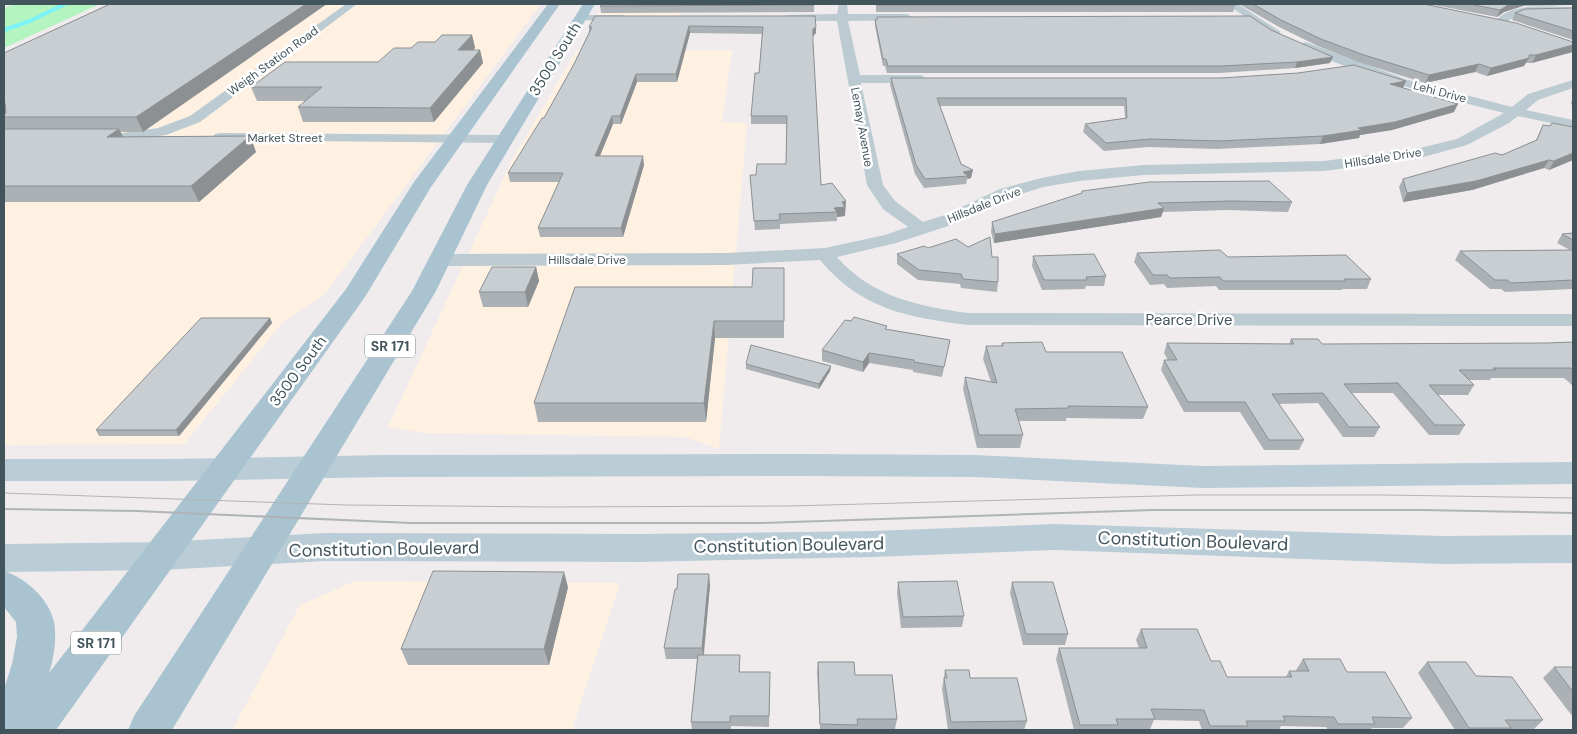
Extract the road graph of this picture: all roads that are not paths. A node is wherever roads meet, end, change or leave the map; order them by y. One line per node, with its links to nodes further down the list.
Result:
1 (352, 4): 20 (street, Weigh Station Road)
2 (554, 4): 25 (main road, 3500 South / SR 171)
3 (589, 4): 9 (main road, 3500 South / SR 171)
4 (1231, 4): 8 (street, Lehi Drive)
5 (1573, 10): 13 (street)
6 (843, 11): 11 (street); 12 (street); 16 (street, Lemay Avenue)
7 (1230, 17): 8 (street)
8 (1250, 17): 14 (street, Lehi Drive)
9 (581, 18): 10 (street); 26 (main road, 3500 South / SR 171)
10 (632, 18)
11 (774, 18)
12 (922, 18)
13 (1516, 26)
14 (1354, 66): 15 (street); 19 (street, Lehi Drive)
15 (1327, 70)
16 (854, 79): 17 (street); 27 (street, Lemay Avenue)
17 (933, 79)
18 (1573, 84): 19 (street, Hillsdale Drive)
19 (1515, 111): 21 (street, Lehi Drive); 27 (street, Hillsdale Drive)
20 (195, 118): 22 (street); 23 (street, Weigh Station Road)
21 (1573, 124)
22 (198, 136): 23 (street, Market Street); 25 (street, Market Street)
23 (123, 137): 24 (street, Market Street)
24 (104, 138)
25 (455, 138): 26 (street, Market Street); 32 (main road, 3500 South / SR 171)
26 (506, 139): 29 (main road, 3500 South / SR 171)
27 (922, 229): 28 (street, Hillsdale Drive)
28 (825, 254): 29 (street, Hillsdale Drive); 30 (street, Pearce Drive)
29 (440, 260): 31 (main road, 3500 South / SR 171)
30 (1573, 320)
31 (315, 466): 32 (main road); 34 (main road); 36 (main road, 3500 South / SR 171)
32 (226, 468): 33 (main road); 37 (main road, 3500 South / SR 171)
33 (4, 470)
34 (1573, 473)
35 (1573, 549): 36 (main road, Constitution Boulevard)
36 (262, 551): 37 (main road, Constitution Boulevard); 42 (main road, 3500 South / SR 171)
37 (162, 556): 38 (main road, Constitution Boulevard); 41 (main road, 3500 South / SR 171)
38 (4, 558)
39 (4, 586): 40 (main road)
40 (8, 730)
41 (31, 730)
42 (149, 730)

